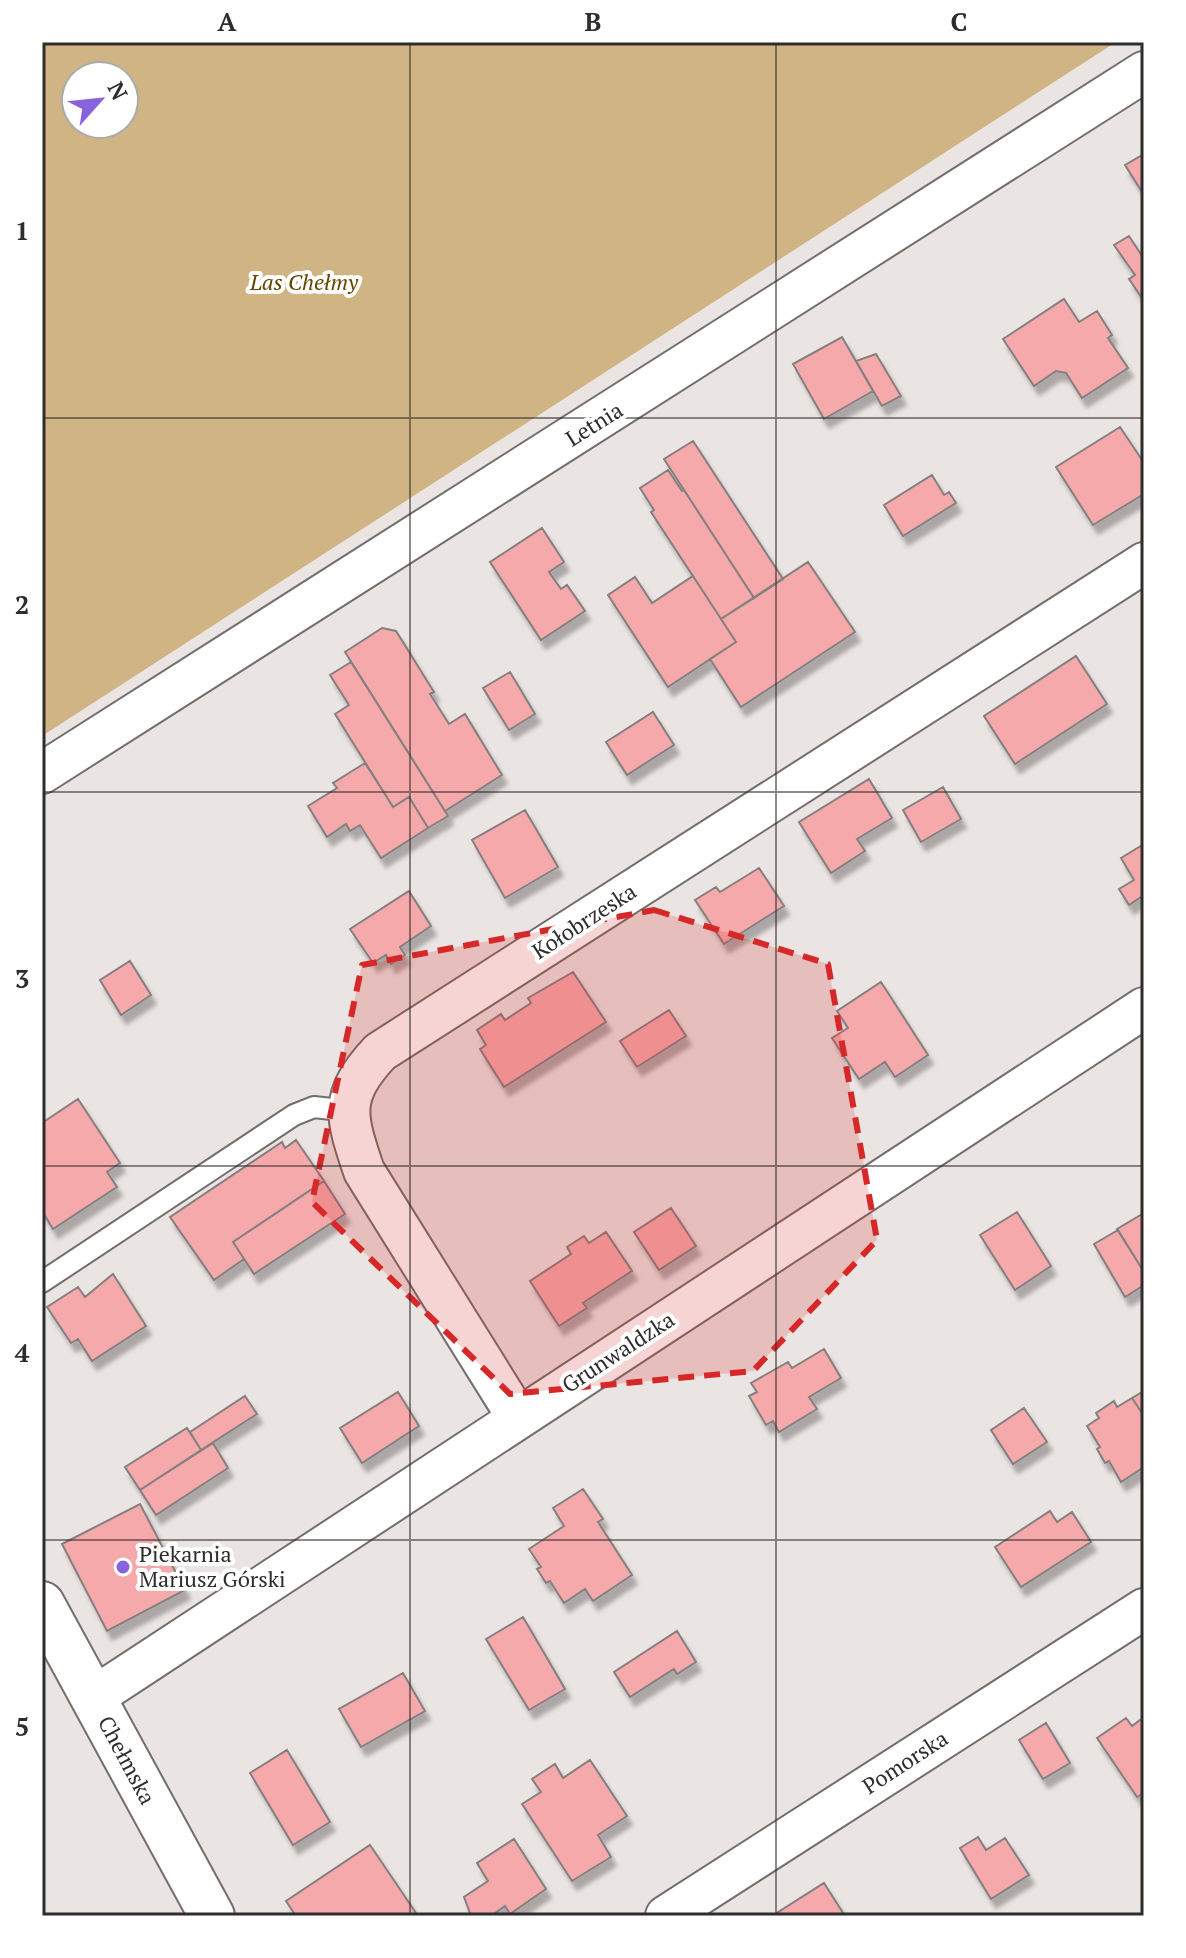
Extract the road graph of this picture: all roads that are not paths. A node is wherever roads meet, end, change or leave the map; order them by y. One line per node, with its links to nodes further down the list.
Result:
1 (1144, 72): 3 (street, Letnia)
2 (1144, 563): 5 (street, Kołobrzeska)
3 (42, 773)
4 (1144, 1008): 7 (street, Grunwaldzka)
5 (349, 1111): 6 (lane); 7 (street, Kołobrzeska)
6 (42, 1282)
7 (518, 1418): 10 (street, Grunwaldzka)
8 (42, 1604): 10 (street, Chełmska)
9 (1144, 1609): 12 (street, Pomorska)
10 (94, 1697): 11 (street, Chełmska)
11 (212, 1916)
12 (666, 1916)

